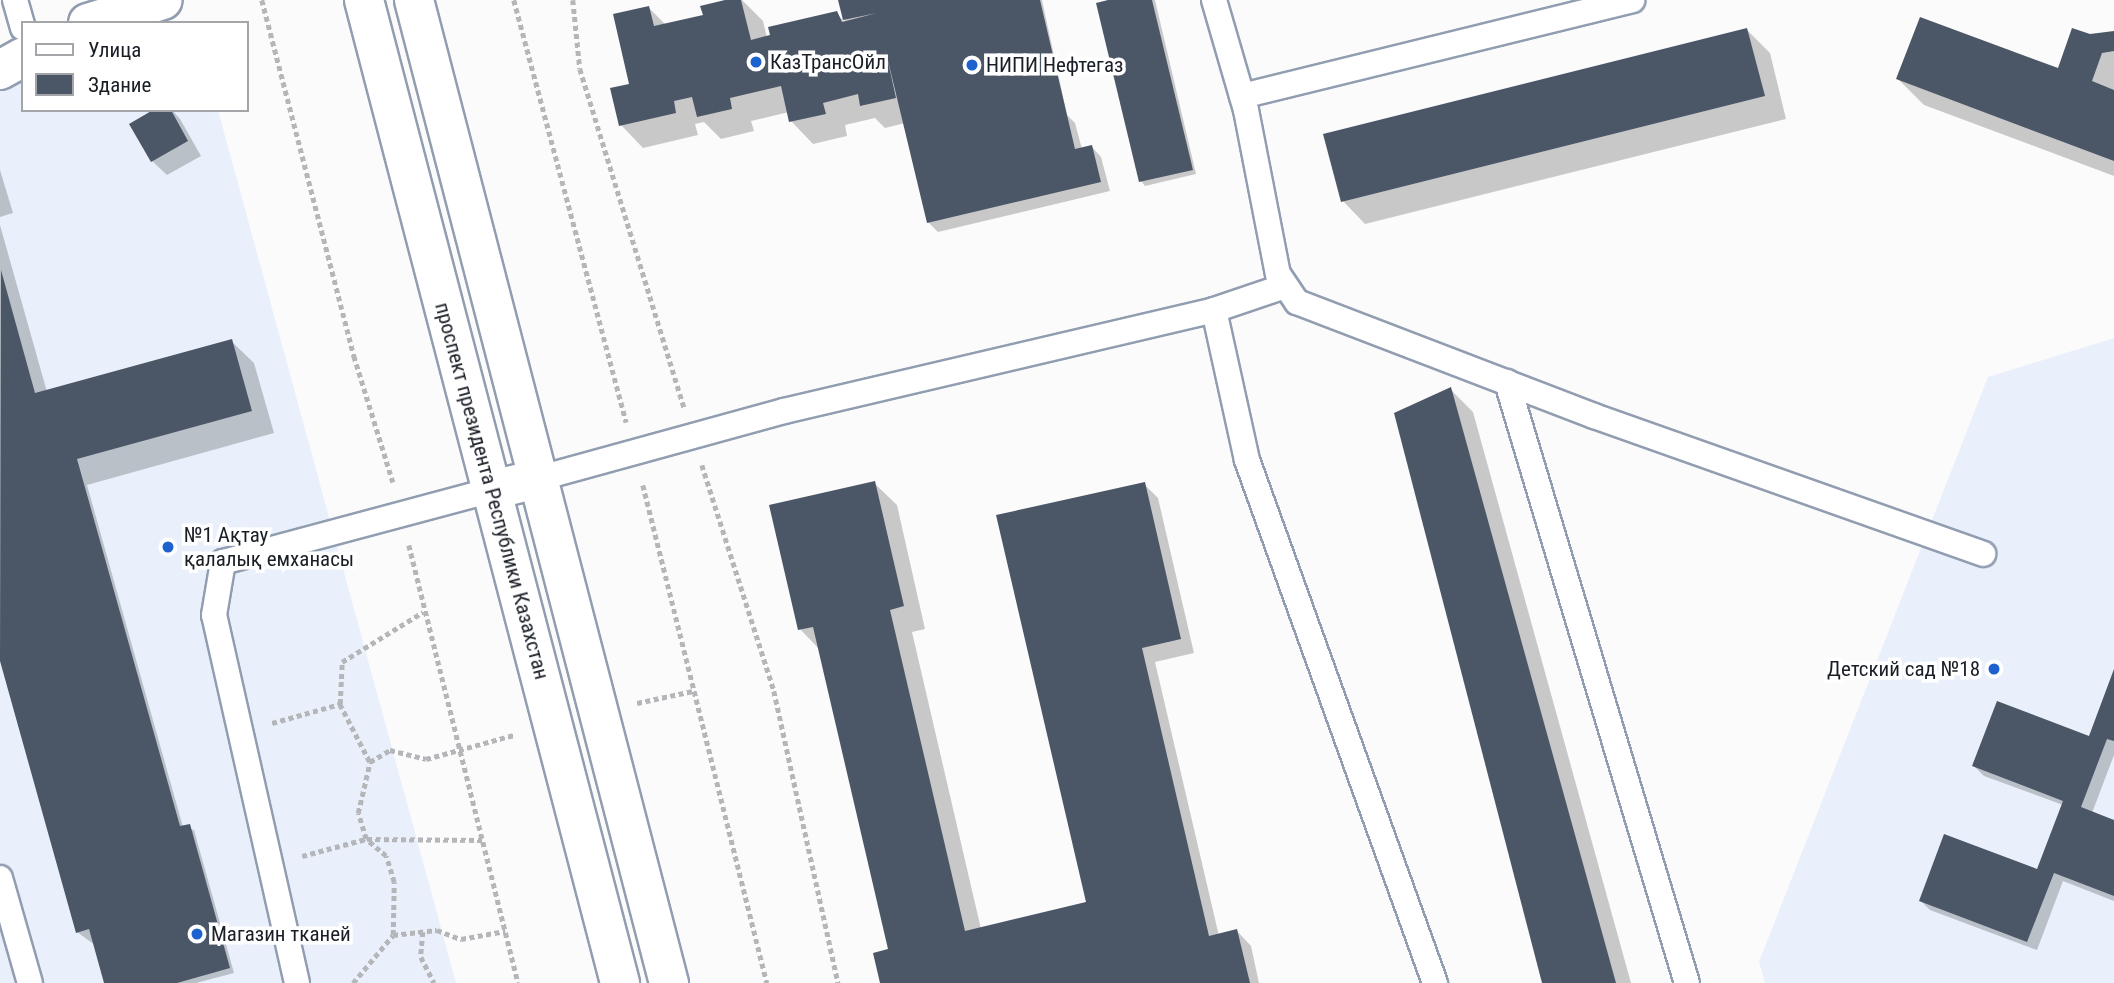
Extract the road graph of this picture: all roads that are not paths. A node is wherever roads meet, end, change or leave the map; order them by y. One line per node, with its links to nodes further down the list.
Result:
1 (15, 0): 7 (lane)
2 (163, 0): 8 (main road)
3 (364, 0): 16 (main road, проспект президента Республики Казахстан)
4 (414, 0): 15 (main road)
5 (1214, 0): 11 (lane)
6 (1632, 0): 11 (lane)
7 (21, 21)
8 (95, 21)
9 (21, 58): 10 (main road)
10 (0, 70)
11 (1241, 96): 12 (lane)
12 (1285, 286): 13 (lane); 14 (lane)
13 (1214, 310): 15 (lane); 23 (lane)
14 (1507, 382): 17 (lane); 24 (lane)
15 (537, 479): 16 (main road); 22 (main road)
16 (492, 490): 20 (lane); 21 (main road, проспект президента Республики Казахстан)
17 (1983, 554)
18 (0, 878): 19 (lane)
19 (30, 983)
20 (297, 983)
21 (620, 983)
22 (669, 983)
23 (1435, 983)
24 (1687, 983)

